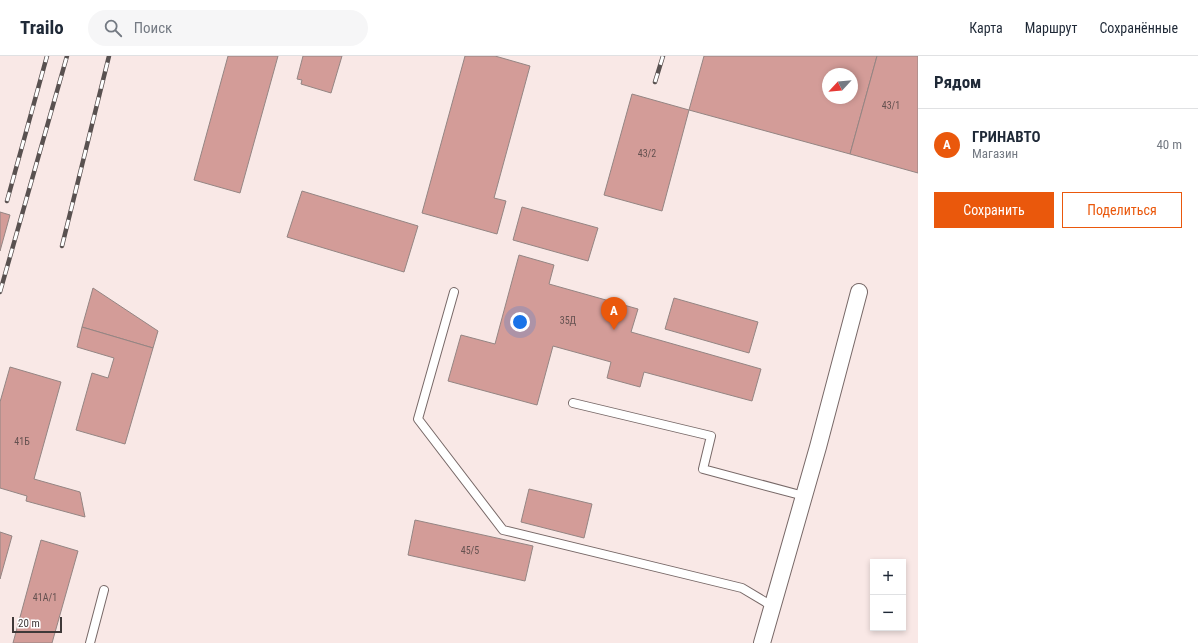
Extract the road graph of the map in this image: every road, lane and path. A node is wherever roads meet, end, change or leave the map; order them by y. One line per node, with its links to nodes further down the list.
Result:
1 (454, 292): 6 (lane)
2 (859, 292): 4 (street)
3 (573, 403): 4 (lane)
4 (804, 496): 6 (street)
5 (104, 590): 7 (lane)
6 (772, 606): 8 (street)
7 (90, 643)
8 (762, 643)

